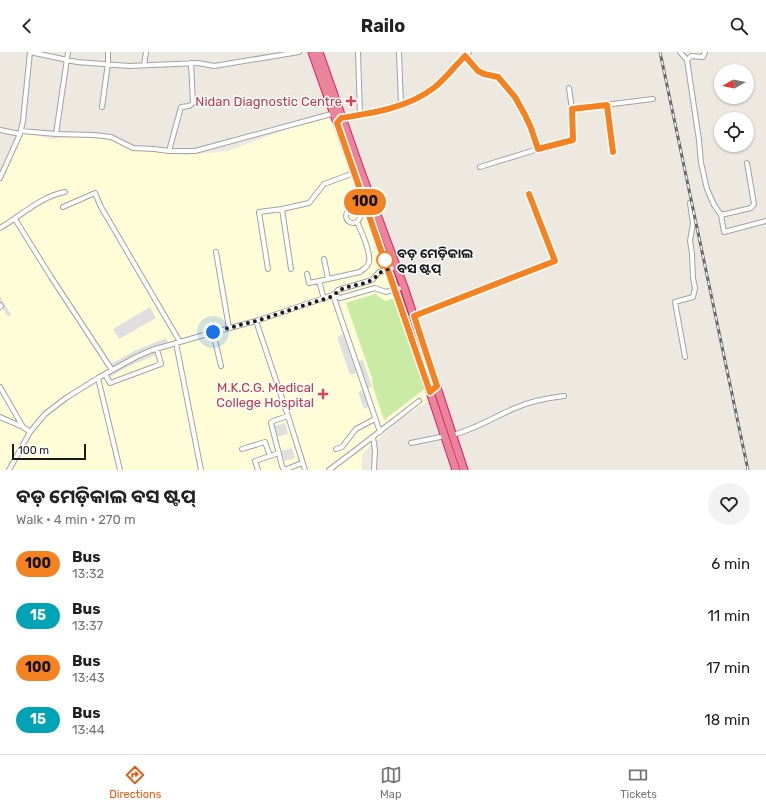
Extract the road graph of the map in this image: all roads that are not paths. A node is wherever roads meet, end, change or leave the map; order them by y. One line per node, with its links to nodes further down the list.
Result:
1 (68, 52): 13 (street)
2 (108, 52): 15 (street)
3 (146, 52): 17 (street)
4 (299, 52): 16 (street)
5 (312, 52): 25 (highway)
6 (319, 52): 25 (highway)
7 (358, 52): 24 (street)
8 (399, 52): 20 (street)
9 (469, 52): 12 (street)
10 (680, 52): 14 (street)
11 (705, 52): 14 (street)
12 (465, 56): 20 (street); 29 (street)
13 (67, 60): 15 (street); 27 (street); 28 (street)
14 (687, 60): 41 (street)
15 (108, 63): 17 (street); 22 (street)
16 (192, 63): 17 (street); 30 (street)
17 (144, 65)
18 (569, 88): 23 (street)
19 (653, 99): 21 (street)
20 (401, 105): 24 (street)
21 (607, 105): 23 (street); 31 (street)
22 (102, 107)
23 (572, 109): 29 (street)
24 (360, 115): 25 (street)
25 (338, 116): 30 (street); 34 (highway); 48 (highway)
26 (0, 130): 27 (street)
27 (21, 133): 28 (street); 35 (street)
28 (56, 134): 30 (street)
29 (538, 149): 33 (street)
30 (169, 151)
31 (613, 152)
32 (747, 163): 41 (street)
33 (480, 168)
34 (354, 172): 40 (street); 50 (highway)
35 (0, 178)
36 (65, 192): 42 (street)
37 (529, 194): 59 (street)
38 (690, 203): 65 (street)
39 (63, 207): 63 (street)
40 (282, 209): 49 (street); 51 (street)
41 (721, 214): 43 (street)
42 (15, 219): 45 (street); 67 (street)
43 (766, 221)
44 (357, 222): 53 (street)
45 (0, 228)
46 (216, 252): 61 (street)
47 (324, 259): 53 (street)
48 (396, 267): 50 (street); 55 (highway)
49 (291, 269)
50 (388, 269): 56 (highway); 57 (street)
51 (268, 270)
52 (307, 274): 54 (street)
53 (328, 279): 54 (street)
54 (319, 281): 58 (street)
55 (404, 287): 56 (street); 59 (highway)
56 (396, 290): 57 (street); 72 (highway)
57 (333, 296): 58 (street); 77 (street)
58 (324, 299): 60 (street)
59 (414, 316): 70 (highway)
60 (256, 321): 61 (street); 75 (street)
61 (228, 328): 62 (street)
62 (213, 332): 63 (street); 66 (street)
63 (178, 342): 64 (street); 94 (street)
64 (157, 349): 67 (street); 68 (street)
65 (686, 357)
66 (221, 366)
67 (112, 370): 68 (street)
68 (105, 374): 69 (street)
69 (98, 378): 79 (street); 93 (street)
70 (437, 386): 72 (street); 81 (highway)
71 (0, 387): 78 (street)
72 (430, 392): 83 (highway)
73 (564, 396): 81 (street)
74 (419, 401): 80 (street)
75 (288, 416): 85 (street); 91 (street)
76 (0, 417): 78 (street)
77 (375, 419): 80 (street); 88 (street)
78 (23, 427): 79 (street)
79 (30, 432): 92 (street)
80 (380, 432): 82 (street)
81 (453, 434): 83 (street); 100 (highway)
82 (372, 437): 97 (street); 98 (street)
83 (444, 437): 84 (street); 99 (highway)
84 (411, 443)
85 (276, 445): 86 (street); 89 (street)
86 (267, 448): 87 (street); 90 (street)
87 (242, 449)
88 (336, 449)
89 (279, 453): 90 (street); 91 (street)
90 (270, 456): 95 (street)
91 (302, 463): 96 (street)
92 (10, 469)
93 (120, 470)
94 (201, 470)
95 (258, 470)
96 (304, 470)
97 (329, 470)
98 (374, 470)
99 (456, 470)
100 (464, 470)

